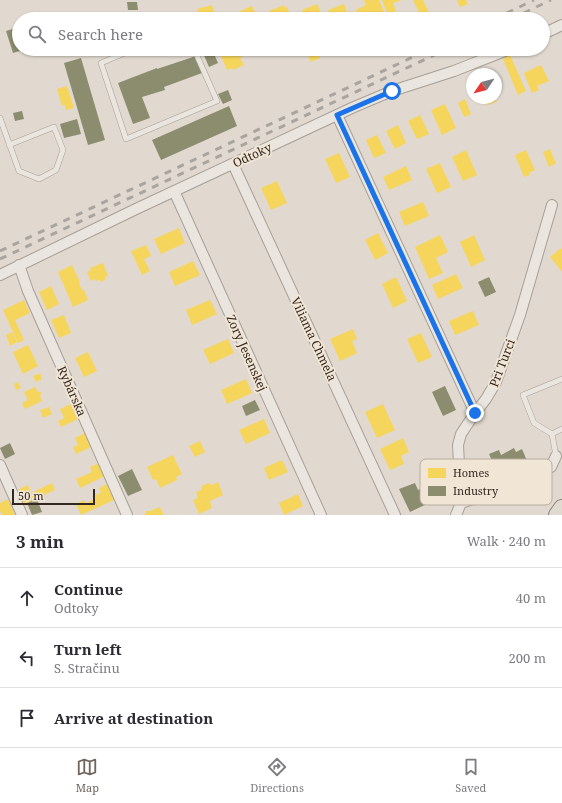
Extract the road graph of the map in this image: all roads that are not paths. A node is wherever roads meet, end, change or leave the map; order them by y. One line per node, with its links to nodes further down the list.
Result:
1 (562, 25): 2 (street)
2 (550, 31)
3 (118, 56): 4 (lane)
4 (197, 56)
5 (492, 56): 6 (street, Odtoky)
6 (337, 115): 9 (street, Odtoky); 15 (street)
7 (0, 118): 8 (lane)
8 (9, 145): 8 (lane)
9 (233, 164): 10 (street, Odtoky); 27 (street, Viliama Chmela)
10 (174, 191): 12 (street, Odtoky); 26 (street, Zory Jesenskej)
11 (552, 205): 15 (street, Pri Turci)
12 (19, 265): 13 (street, Odtoky); 25 (street, Rybárska)
13 (0, 275)
14 (562, 379): 17 (lane)
15 (475, 413): 19 (street, Pri Turci)
16 (562, 429): 17 (lane)
17 (552, 434): 18 (lane)
18 (556, 456): 21 (street)
19 (459, 459)
20 (0, 465): 24 (street)
21 (552, 465)
22 (460, 505): 28 (street, Pri Turci)
23 (562, 508): 29 (main road)
24 (22, 515)
25 (127, 515)
26 (321, 515)
27 (395, 515)
28 (456, 515)
29 (558, 515)

